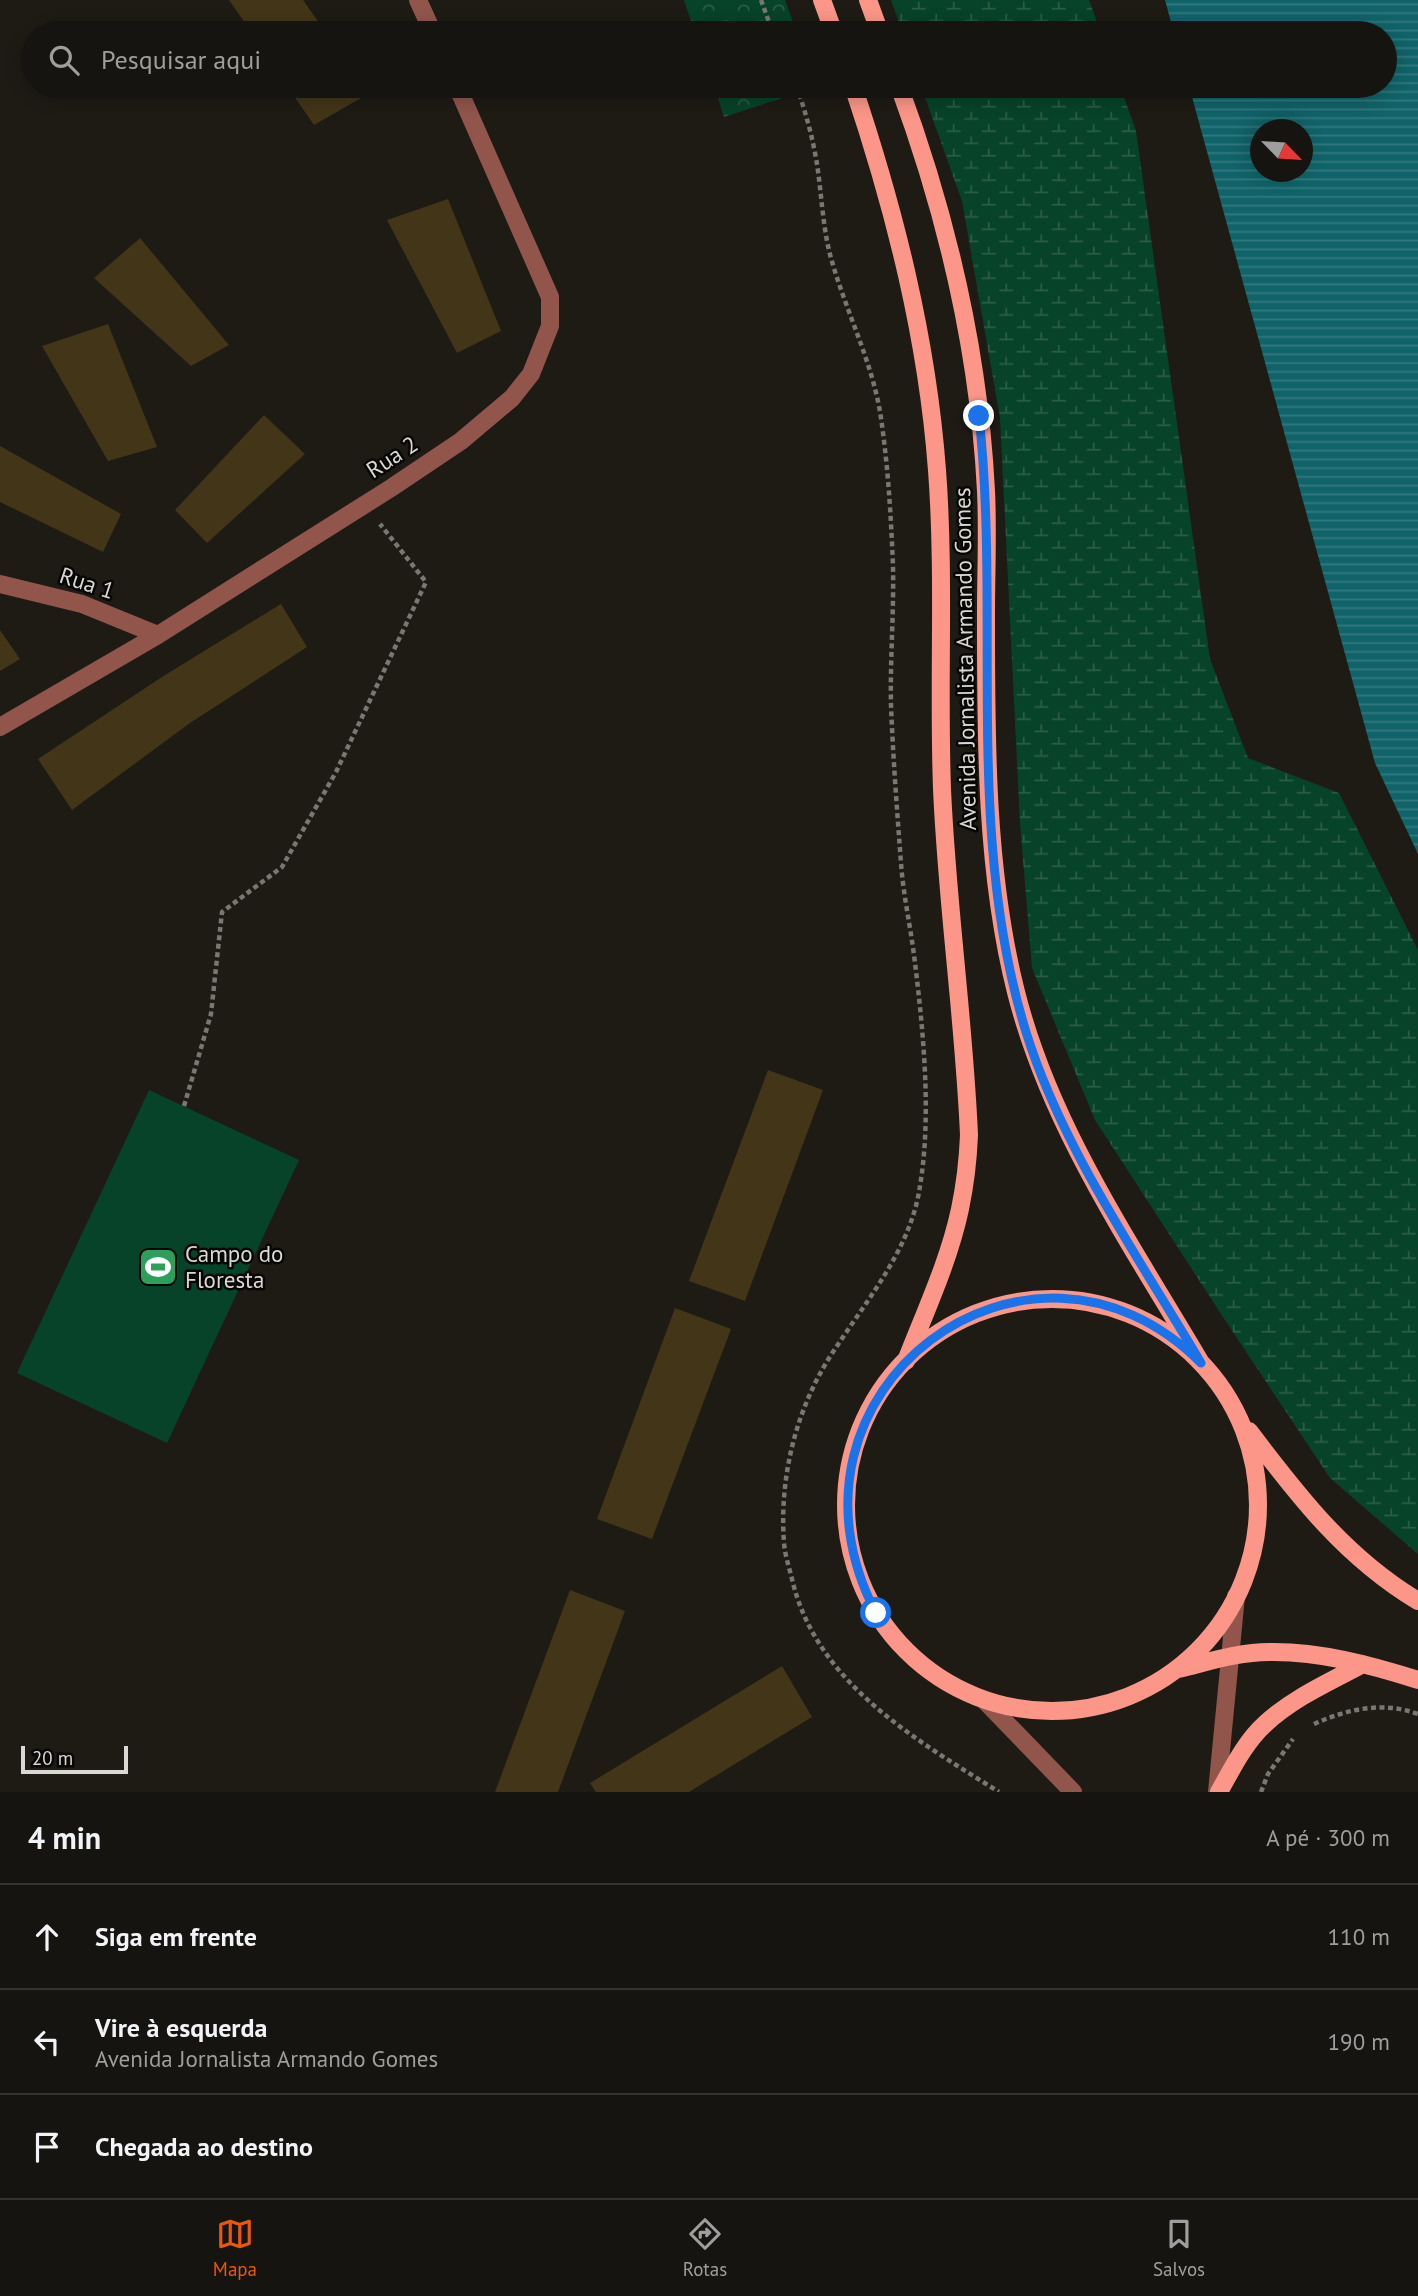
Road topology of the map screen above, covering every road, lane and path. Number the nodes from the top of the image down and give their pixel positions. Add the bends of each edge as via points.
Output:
1 (418, 0) edge
2 (761, 0) edge
3 (822, 0) edge
4 (868, 0) edge
5 (428, 21) edge
6 (769, 21) edge
7 (830, 21) edge
8 (876, 21) edge
9 (462, 98) edge
10 (800, 98) edge
11 (857, 98) edge
12 (903, 98) edge
13 (364, 505) junction
14 (0, 583) edge
15 (158, 635) junction
16 (0, 727) edge
17 (184, 1106) dead end
18 (906, 1361) junction
19 (1201, 1363) junction
20 (1239, 1418) junction
21 (1237, 1596) junction
22 (1418, 1601) edge
23 (1230, 1657) junction
24 (1363, 1664) junction
25 (1175, 1670) junction
26 (1418, 1680) edge
27 (985, 1701) junction
28 (1418, 1714) edge
29 (1305, 1730) dead end
30 (1295, 1737) dead end
31 (999, 1792) edge
32 (1073, 1792) edge
33 (1218, 1792) edge
34 (1261, 1792) edge

1 - 5 street
2 - 6 path
3 - 7 main road
4 - 8 main road
9 - 13 street, Rua 2 via 550,297 550,326 531,374 512,398 461,441
10 - 31 path via 815,150 830,255 881,412 893,567 891,704 901,869 925,1086 925,1149 916,1209 903,1245 831,1354 801,1414 787,1466 784,1545 798,1604 822,1648 847,1680 924,1745
11 - 18 main road, Avenida Jornalista Armando Gomes via 905,261 933,425 940,541 943,820 969,1135 960,1212
12 - 19 main road, Avenida Jornalista Armando Gomes via 944,222 979,416 986,496 989,782 996,884 1015,989 1026,1033 1081,1158
13 - 15 street, Rua 2
13 - 17 path via 426,582 336,772 282,867 222,912 211,1014
14 - 15 street, Rua 1 via 82,604
15 - 16 street, Rua 2
18 - 19 main road via 947,1328 976,1314 1005,1304 1057,1299 1112,1308 1141,1319 1177,1341
18 - 27 main road via 881,1391 852,1458 847,1490 851,1546 864,1590 892,1636 938,1678
19 - 20 main road
20 - 21 main road via 1254,1465 1258,1506 1253,1549
20 - 22 main road via 1326,1527 1366,1566
21 - 23 street
21 - 25 main road via 1205,1642
23 - 24 main road via 1268,1652 1311,1654
23 - 25 main road
23 - 33 street
24 - 26 main road
24 - 33 main road via 1306,1694 1264,1725
25 - 27 main road via 1129,1696 1093,1707 1026,1710
27 - 32 street
28 - 29 path via 1404,1709 1355,1709
30 - 34 path via 1279,1756

